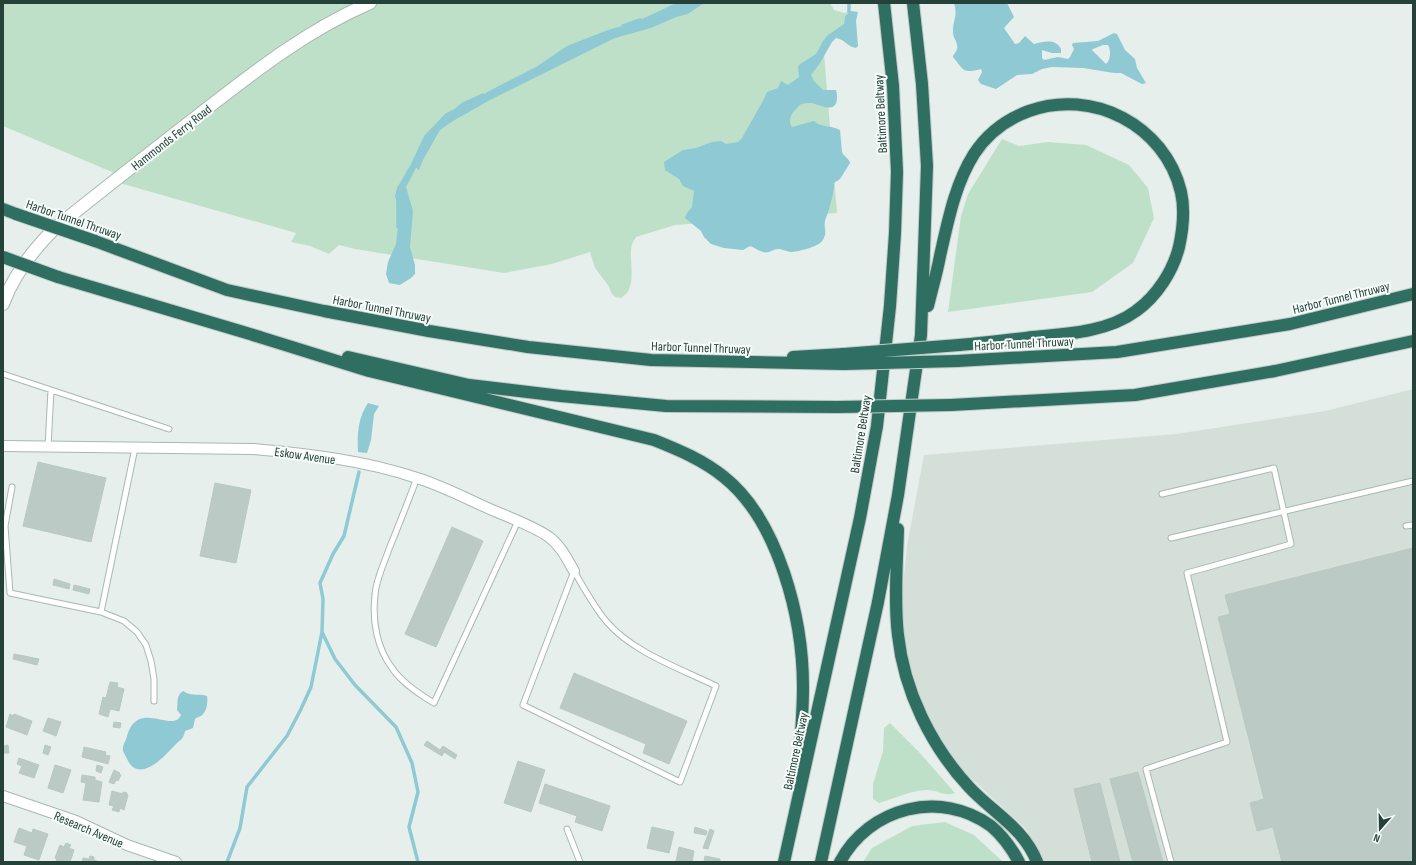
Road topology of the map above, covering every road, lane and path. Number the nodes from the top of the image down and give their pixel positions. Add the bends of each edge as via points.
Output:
1 (370, 3) edge
2 (884, 3) edge
3 (914, 3) edge
4 (3, 209) edge
5 (3, 256) edge
6 (1413, 294) edge
7 (3, 304) edge
8 (253, 335) junction
9 (921, 335) junction
10 (1413, 341) edge
11 (844, 359) junction
12 (3, 374) edge
13 (51, 390) junction
14 (169, 429) dead end
15 (3, 446) edge
16 (48, 447) junction
17 (136, 448) junction
18 (417, 478) junction
19 (1413, 481) edge
20 (12, 487) dead end
21 (1162, 494) dead end
22 (898, 495) junction
23 (1283, 512) junction
24 (518, 521) junction
25 (1413, 524) edge
26 (4, 525) edge
27 (1406, 526) dead end
28 (1171, 538) dead end
29 (574, 571) junction
30 (101, 612) junction
31 (154, 701) dead end
32 (3, 796) edge
33 (795, 814) junction
34 (567, 829) dead end
35 (176, 862) edge
36 (580, 862) edge
37 (784, 862) edge
38 (821, 862) edge
39 (840, 862) edge
40 (1020, 862) edge
41 (1037, 862) edge
42 (1171, 862) edge

1 - 7 street, Hammonds Ferry Road via 309,34 261,67 54,228 21,266
2 - 33 highway, Baltimore Beltway via 893,86 897,172 890,306 877,426 860,518
3 - 9 highway via 927,166
4 - 11 highway, Harbor Tunnel Thruway, bridge via 228,290 369,320 528,347 650,360 734,362
5 - 8 highway, bridge via 58,277
6 - 11 highway, Harbor Tunnel Thruway, bridge via 1290,324 1117,352 957,361
8 - 10 highway, bridge via 469,385 666,406 838,407 951,405 1135,395 1275,371
8 - 33 highway via 369,371 654,440 703,462 725,478 759,518 776,553 797,620 803,687
9 - 11 highway, bridge via 956,194 975,152 988,136 1003,124 1037,108 1072,104 1111,112 1145,133 1161,150 1174,172 1181,192 1182,231 1168,274 1155,293 1136,311 1112,324 1076,333
9 - 22 highway
12 - 13 lane
13 - 14 lane
13 - 16 lane
15 - 16 street, Eskow Avenue
16 - 17 street, Eskow Avenue
17 - 18 street, Eskow Avenue via 253,449 290,452 372,466
17 - 30 lane
18 - 24 street, Eskow Avenue
18 - 24 lane via 379,575 375,616 377,638 392,670 418,693 434,703
19 - 23 lane
20 - 26 lane
21 - 23 lane via 1274,468
22 - 38 highway via 878,602
22 - 41 highway via 898,635 906,674 918,710 937,745 956,772 1020,833
23 - 28 lane
23 - 42 lane via 1292,544 1187,573 1227,742 1146,769
24 - 29 street, Eskow Avenue via 549,537 559,546
25 - 27 lane
26 - 30 lane via 10,592
29 - 29 lane via 523,705 680,782 716,686 646,652 622,637 592,602
30 - 31 lane via 124,621 137,632 146,645 152,661
32 - 35 street, Research Avenue via 76,820 127,845
33 - 37 highway, Baltimore Beltway
34 - 36 lane
39 - 40 highway via 857,839 881,821 908,809 939,806 967,813 991,826 1010,846

